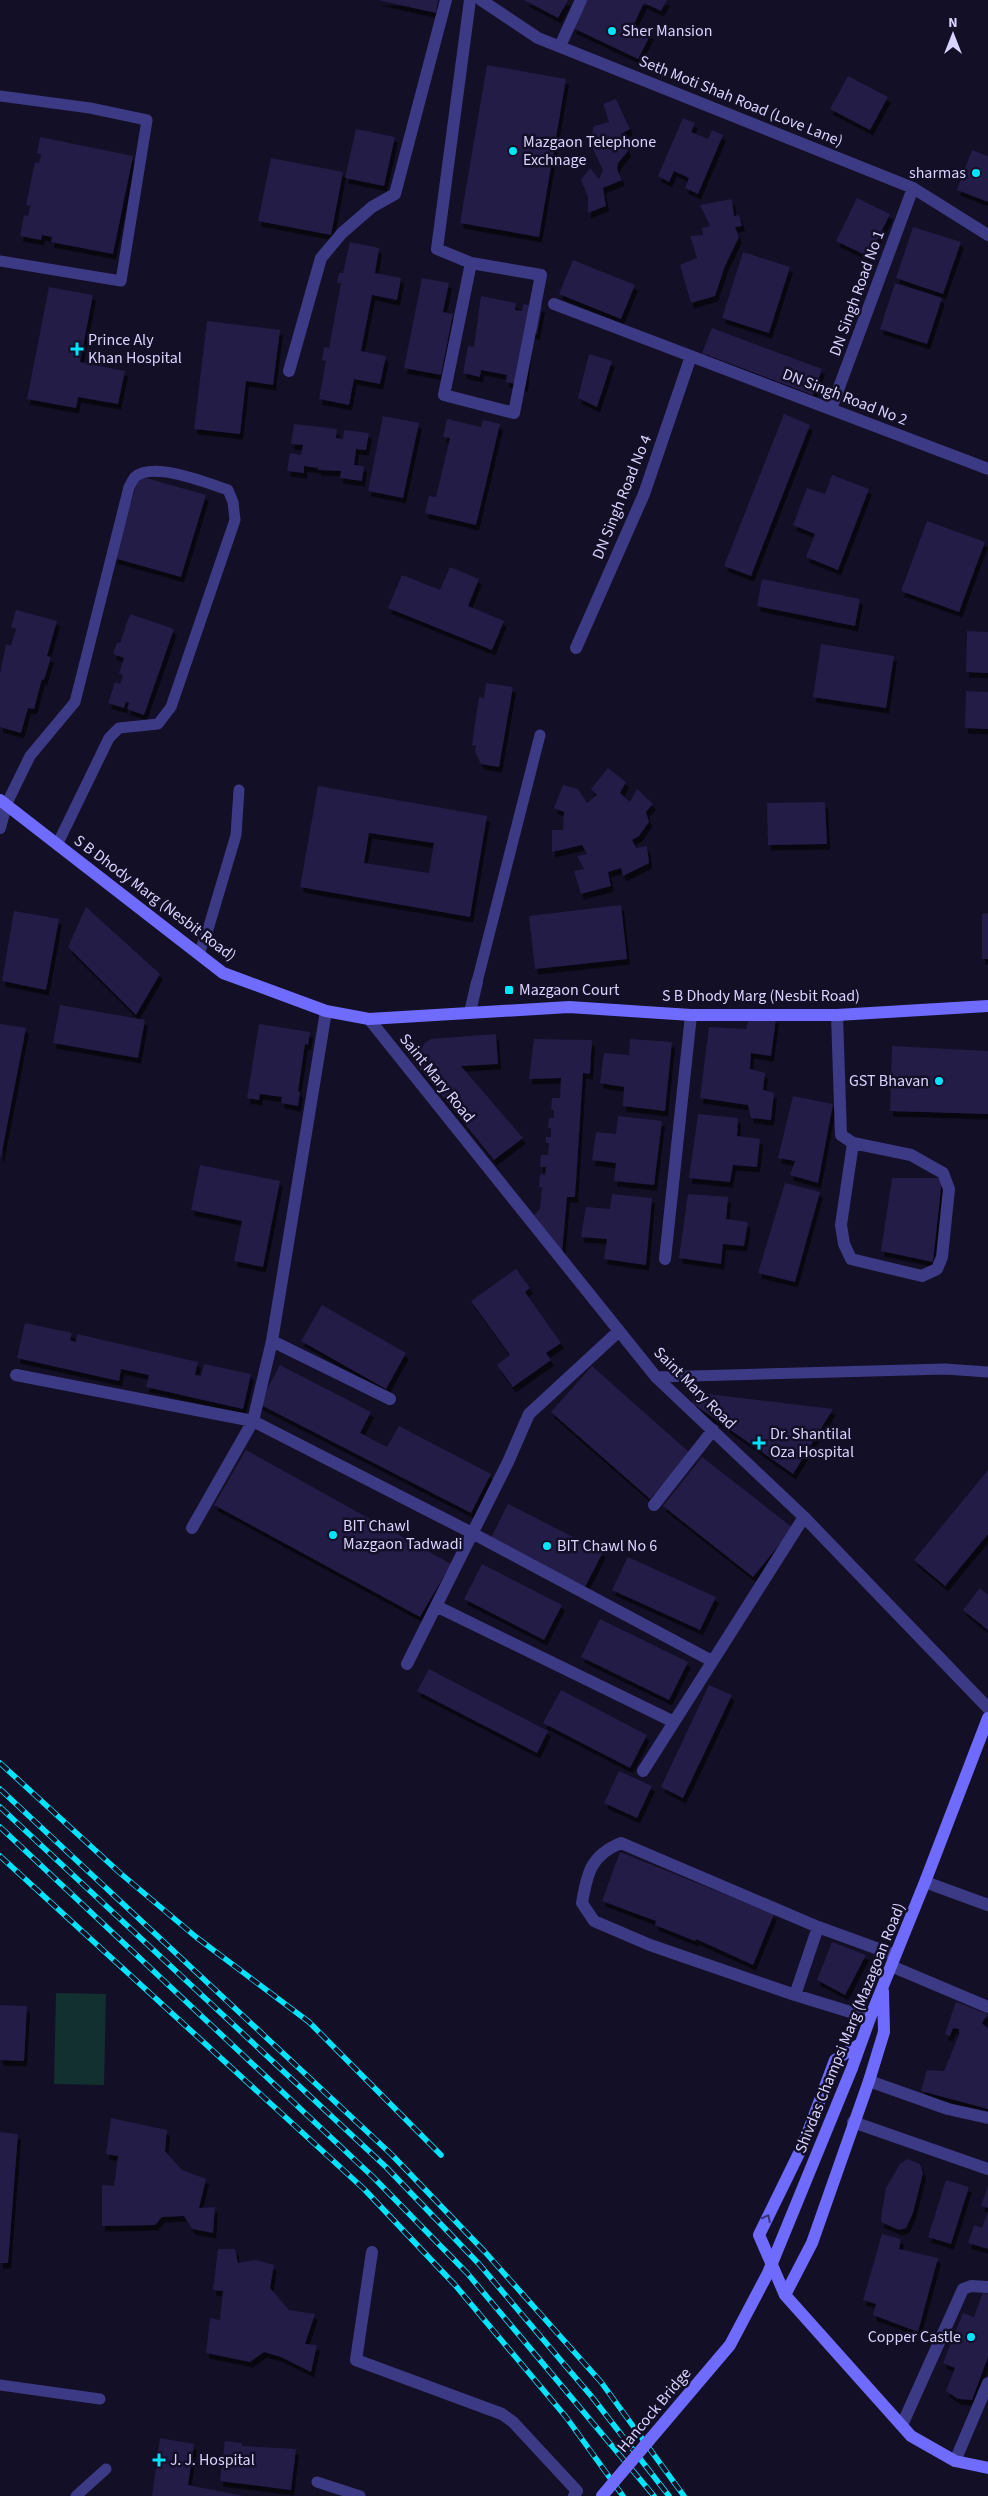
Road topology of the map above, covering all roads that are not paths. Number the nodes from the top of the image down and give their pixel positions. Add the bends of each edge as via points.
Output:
1 (446, 0) edge
2 (470, 0) edge
3 (480, 0) edge
4 (581, 0) edge
5 (560, 46) junction
6 (0, 96) edge
7 (913, 188) junction
8 (988, 235) edge
9 (0, 262) edge
10 (471, 263) junction
11 (554, 304) dead end
12 (691, 356) junction
13 (289, 371) dead end
14 (831, 409) junction
15 (988, 469) edge
16 (576, 648) dead end
17 (540, 735) dead end
18 (239, 790) dead end
19 (3, 803) edge
20 (0, 828) edge
21 (57, 845) junction
22 (198, 954) junction
23 (477, 982) joint
24 (988, 1006) edge
25 (326, 1011) junction
26 (470, 1012) junction
27 (691, 1015) junction
28 (837, 1015) junction
29 (369, 1019) junction
30 (854, 1143) junction
31 (665, 1259) dead end
32 (619, 1331) junction
33 (272, 1341) junction
34 (988, 1372) edge
35 (16, 1375) dead end
36 (656, 1376) junction
37 (390, 1399) dead end
38 (253, 1421) junction
39 (713, 1430) junction
40 (654, 1505) dead end
41 (804, 1516) junction
42 (192, 1528) dead end
43 (472, 1533) junction
44 (436, 1606) junction
45 (712, 1661) junction
46 (407, 1664) dead end
47 (988, 1708) edge
48 (988, 1718) edge
49 (674, 1722) junction
50 (643, 1771) dead end
51 (925, 1882) junction
52 (988, 1905) edge
53 (818, 1927) junction
54 (893, 1961) junction
55 (882, 1986) junction
56 (794, 1995) junction
57 (988, 2007) edge
58 (870, 2018) junction
59 (860, 2044) junction
60 (869, 2081) junction
61 (988, 2118) edge
62 (854, 2122) junction
63 (988, 2169) edge
64 (372, 2252) dead end
65 (988, 2287) edge
66 (785, 2295) junction
67 (730, 2345) joint
68 (988, 2383) edge
69 (0, 2385) edge
70 (100, 2399) dead end
71 (902, 2425) junction
72 (955, 2461) junction
73 (988, 2468) edge
74 (106, 2469) dead end
75 (317, 2482) dead end
76 (76, 2496) edge
77 (360, 2496) edge
78 (574, 2496) edge
79 (602, 2496) edge

1 - 13 street via 395,194 372,207 342,233 321,258
2 - 10 street via 437,249
3 - 5 street, Seth Moti Shah Road (Love Lane) via 538,38
4 - 5 street
5 - 7 street, Seth Moti Shah Road (Love Lane)
6 - 9 lane via 90,108 147,120 122,281
7 - 8 street, Seth Moti Shah Road (Love Lane)
7 - 14 street, DN Singh Road No 1
10 - 10 street via 541,275 514,413 444,395
11 - 12 street, DN Singh Road No 2
12 - 14 street, DN Singh Road No 2
12 - 16 street, DN Singh Road No 4 via 644,494
14 - 15 street, DN Singh Road No 2
17 - 23 lane
18 - 22 lane via 236,834
19 - 20 street
19 - 21 street, S B Dhody Marg (Nesbit Road)
19 - 21 lane via 30,756 75,702 129,487 135,477 161,471 228,490 235,520 170,707 158,724 119,728 109,738
21 - 22 street, S B Dhody Marg (Nesbit Road)
22 - 25 street, S B Dhody Marg (Nesbit Road) via 223,973
23 - 26 street
24 - 28 street, S B Dhody Marg (Nesbit Road)
25 - 29 street, S B Dhody Marg (Nesbit Road)
25 - 33 street
26 - 27 street, S B Dhody Marg (Nesbit Road) via 569,1007
26 - 29 street, S B Dhody Marg (Nesbit Road)
27 - 28 street, S B Dhody Marg (Nesbit Road)
27 - 31 street
28 - 30 street via 841,1135
29 - 32 street, Saint Mary Road
30 - 30 street via 911,1155 943,1173 949,1189 942,1257 937,1269 922,1276 851,1259 844,1244 841,1224
32 - 36 street, Saint Mary Road
32 - 43 street via 528,1414
33 - 37 street
33 - 38 street
34 - 36 lane via 946,1369
35 - 38 street
36 - 39 street, Saint Mary Road
38 - 42 street
38 - 43 street
39 - 40 street
39 - 41 street, Saint Mary Road
41 - 45 street
41 - 47 street, Saint Mary Road
43 - 44 street
43 - 45 street
44 - 46 street
44 - 49 street
45 - 49 street
48 - 51 street, Shivdas Champsi Marg (Mazagoan Road)
49 - 50 street
51 - 52 street
51 - 54 street, Shivdas Champsi Marg (Mazagoan Road)
53 - 54 street
53 - 56 street
53 - 56 street via 621,1843 597,1856 586,1880 582,1903 594,1921 650,1945
54 - 55 street, Shivdas Champsi Marg (Mazagoan Road)
54 - 57 street
55 - 58 street, Shivdas Champsi Marg (Mazagoan Road)
55 - 60 street via 884,2032
56 - 58 street
58 - 59 street, Shivdas Champsi Marg (Mazagoan Road)
66 -> 59 street via 759,2235 803,2145 835,2060
59 - 67 street, Shivdas Champsi Marg (Mazagoan Road), bridge via 768,2273
60 - 61 street via 948,2109
60 - 62 street
62 - 63 street
62 - 66 street via 812,2243
64 - 78 street via 356,2360 502,2414 577,2491
65 - 71 street via 963,2288
66 - 71 street
67 - 79 street, Hancock Bridge, bridge
68 - 72 street
69 - 70 lane
71 - 72 street via 911,2436
72 - 73 street
74 - 76 lane
75 - 77 lane

